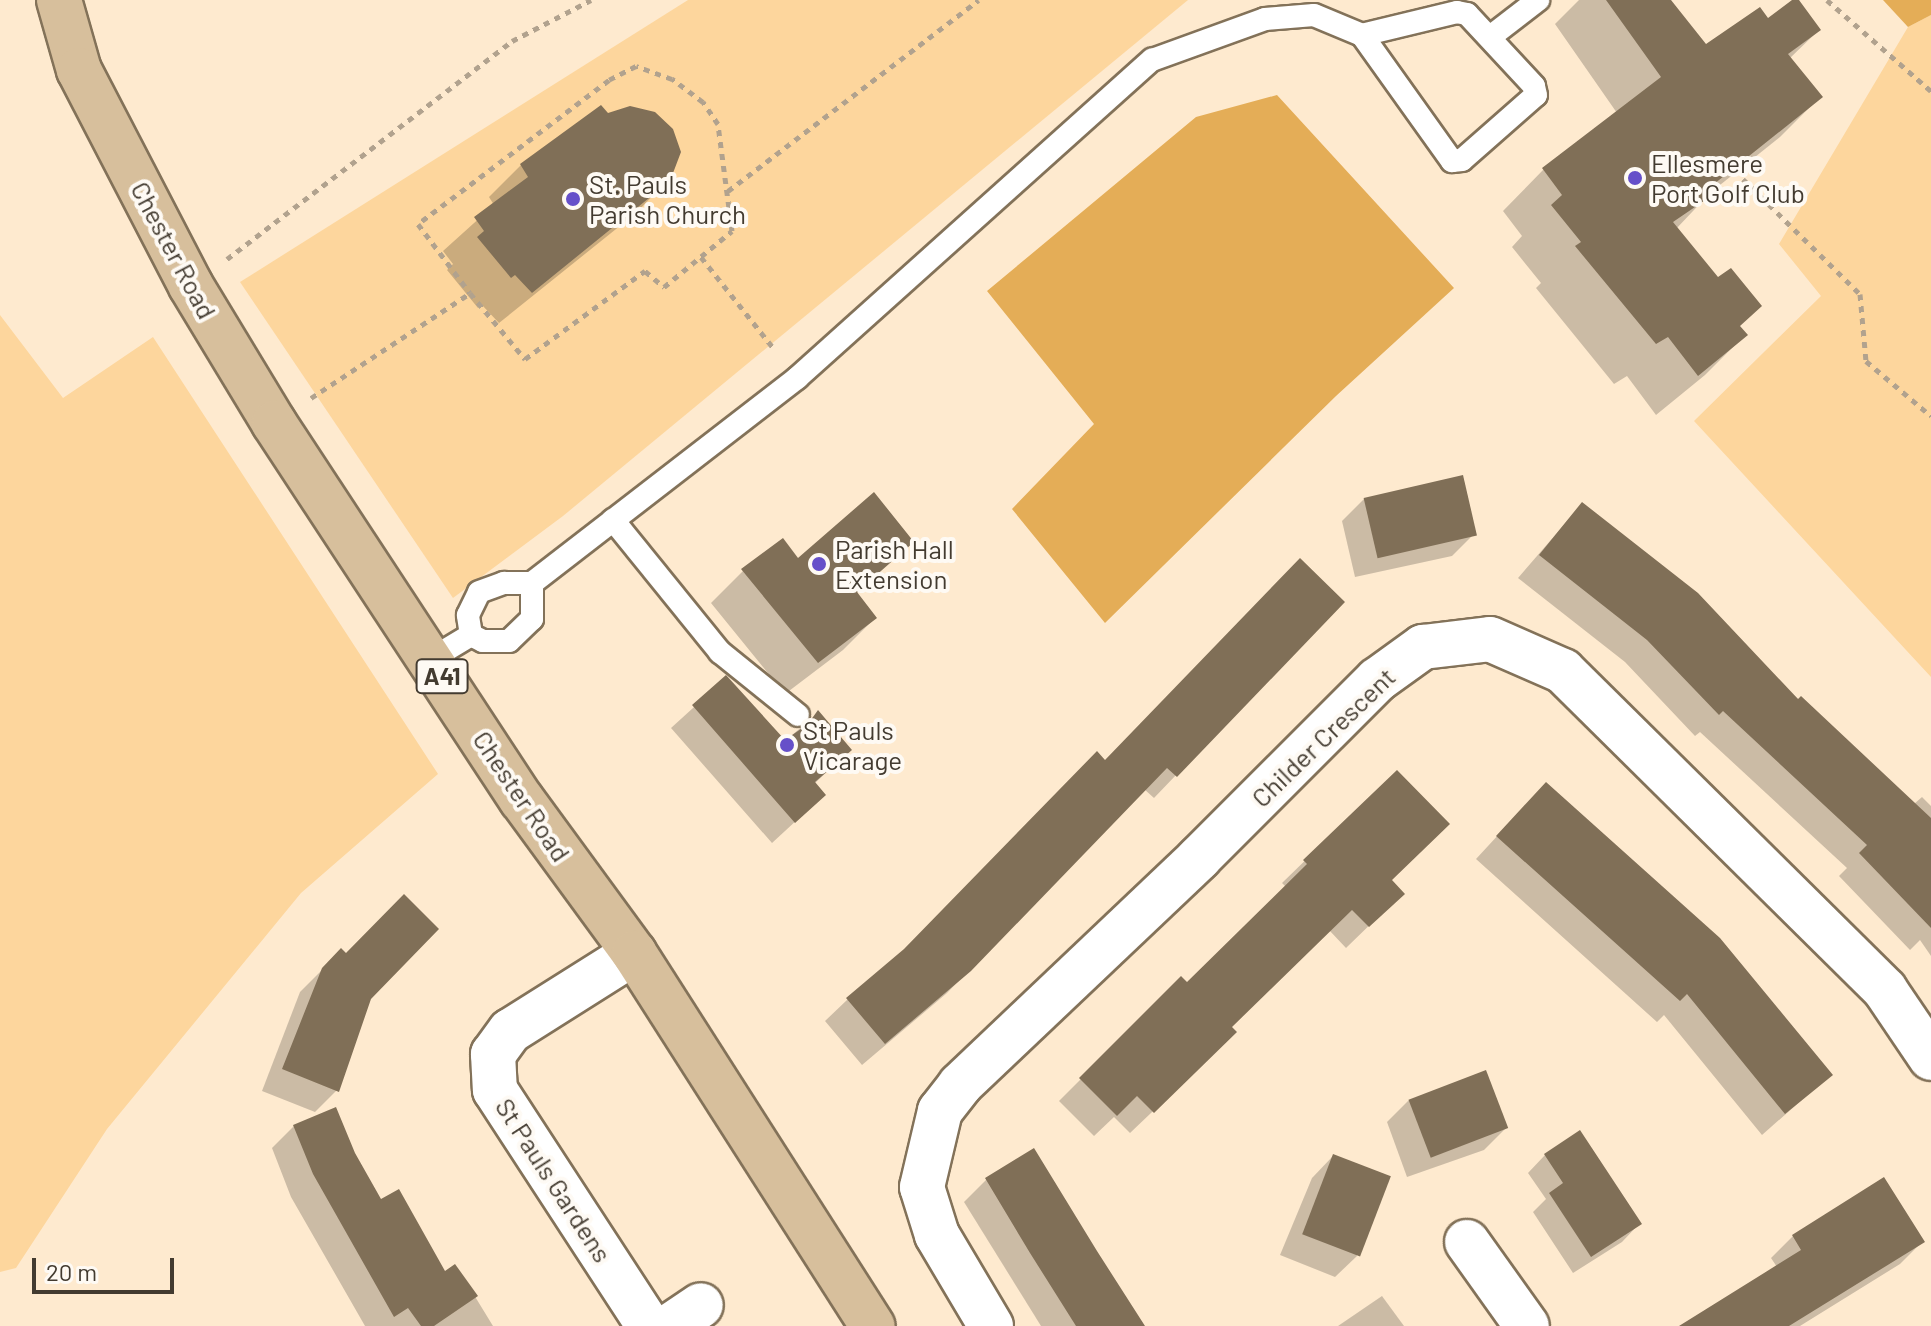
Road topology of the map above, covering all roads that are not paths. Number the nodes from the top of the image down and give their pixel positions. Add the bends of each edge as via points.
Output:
1 (59, 0) edge
2 (1538, 0) edge
3 (1362, 35) junction
4 (1490, 37) junction
5 (613, 520) junction
6 (532, 583) junction
7 (471, 635) junction
8 (431, 659) junction
9 (798, 715) dead end
10 (634, 953) junction
11 (1931, 1058) edge
12 (1467, 1242) dead end
13 (649, 1326) edge
14 (873, 1326) edge
15 (991, 1326) edge
16 (1527, 1326) edge

1 - 8 main road, Chester Road / A41 via 79,70 191,286 274,423
2 - 4 lane
3 - 4 lane via 1457,12 1467,14
3 - 4 lane via 1452,161 1462,160 1536,95 1534,86
3 - 5 lane via 1314,15 1265,19 1152,60 797,378
5 - 6 lane
5 - 9 lane via 720,652
6 - 7 lane via 504,583 479,592 468,615
6 - 7 lane via 532,619 509,641 483,641
7 - 8 lane
8 - 10 main road, Chester Road / A41 via 522,800
10 - 13 street, St Pauls Gardens via 510,1031 493,1054 495,1090
10 - 14 main road, Chester Road / A41
11 - 15 street, Childer Crescent via 1885,990 1563,671 1490,639 1423,647 1377,680 960,1085 940,1111 922,1187 937,1235
12 - 16 street

